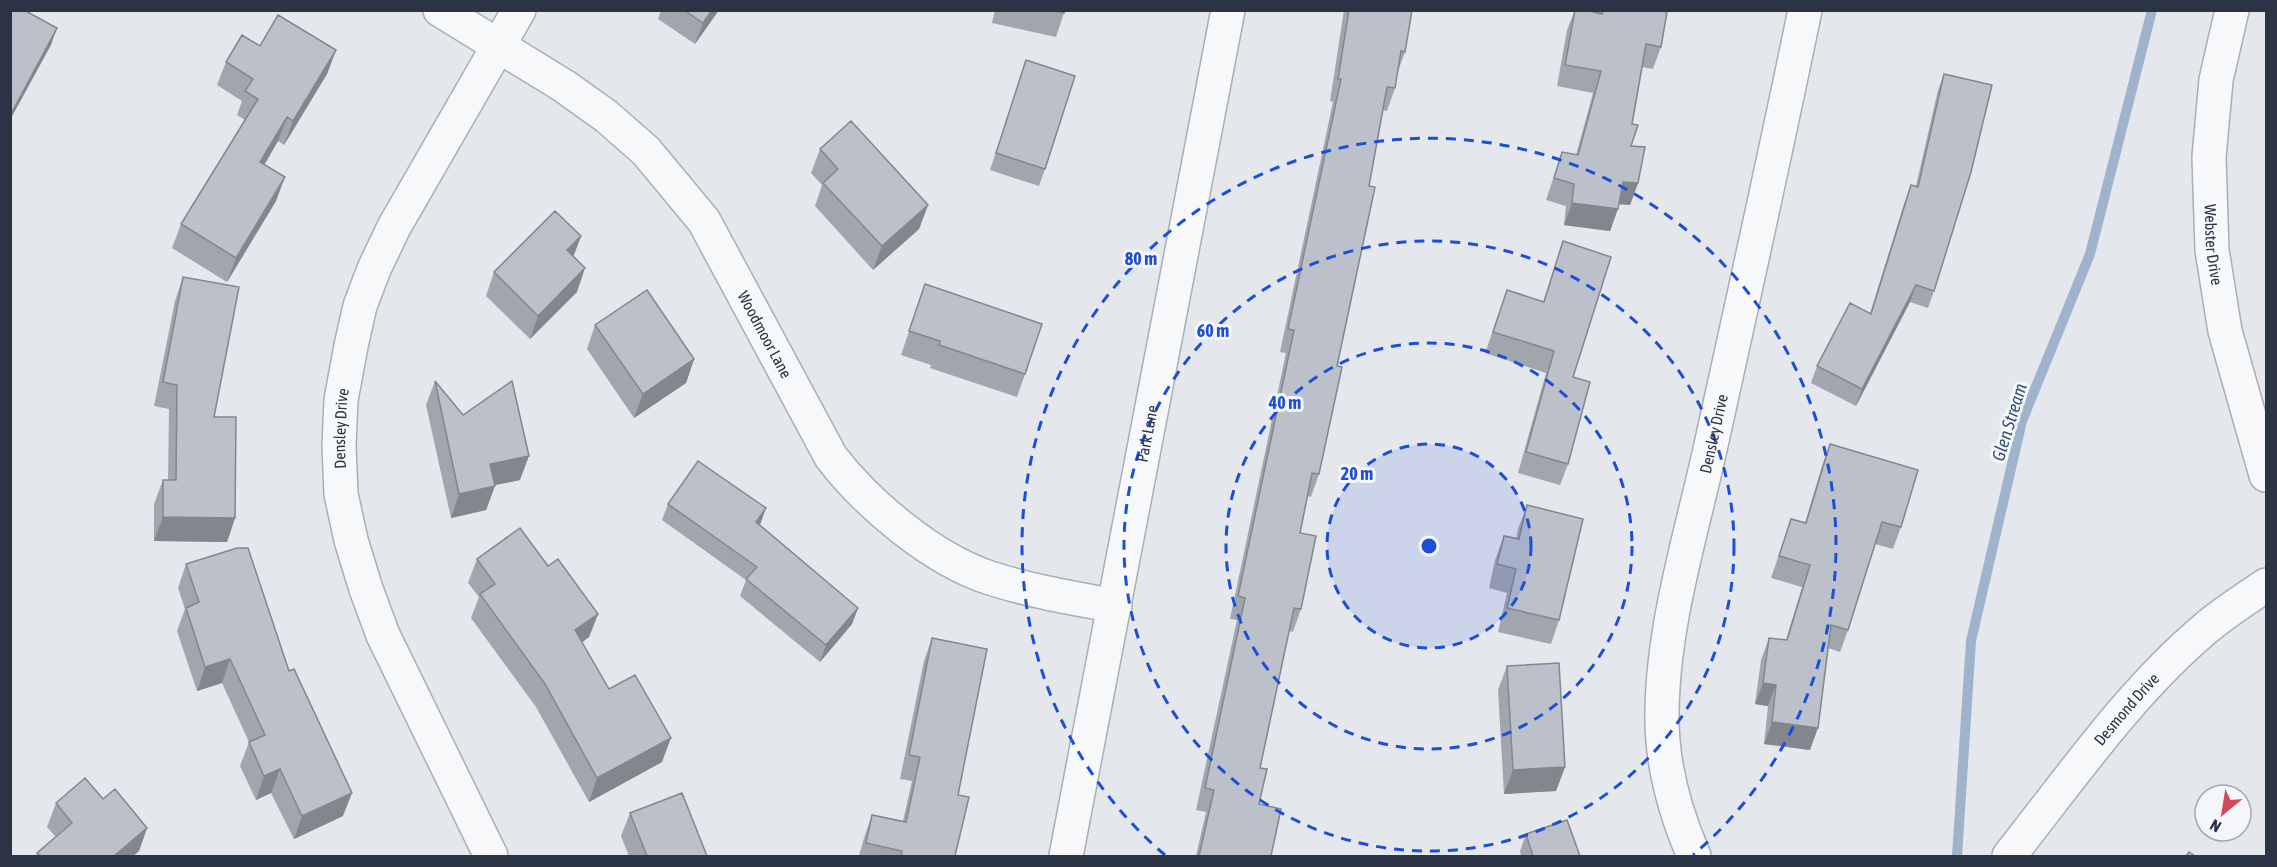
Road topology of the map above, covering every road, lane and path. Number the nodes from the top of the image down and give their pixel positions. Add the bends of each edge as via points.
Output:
1 (440, 10) edge
2 (519, 10) edge
3 (1228, 10) edge
4 (1805, 10) edge
5 (2232, 10) edge
6 (499, 45) junction
7 (2266, 475) edge
8 (2266, 585) edge
9 (1115, 606) junction
10 (479, 853) edge
11 (1066, 856) edge
12 (1694, 856) edge
13 (2008, 856) edge

1 - 6 street, Woodmoor Lane
2 - 6 street, Densley Drive
3 - 9 street, Park Lane
4 - 12 street, Densley Drive via 1668,637 1663,747 1673,798
5 - 7 street, Webster Drive via 2216,80 2209,157 2212,250 2225,331
6 - 9 street, Woodmoor Lane via 606,116 646,151 677,187 704,221 831,457 870,502 926,544 987,577
6 - 10 street, Densley Drive via 394,227 374,269 351,346 341,400 339,446 341,494 369,598
8 - 13 street, Desmond Drive via 2207,627 2165,666 2109,727
9 - 11 street, Park Lane

